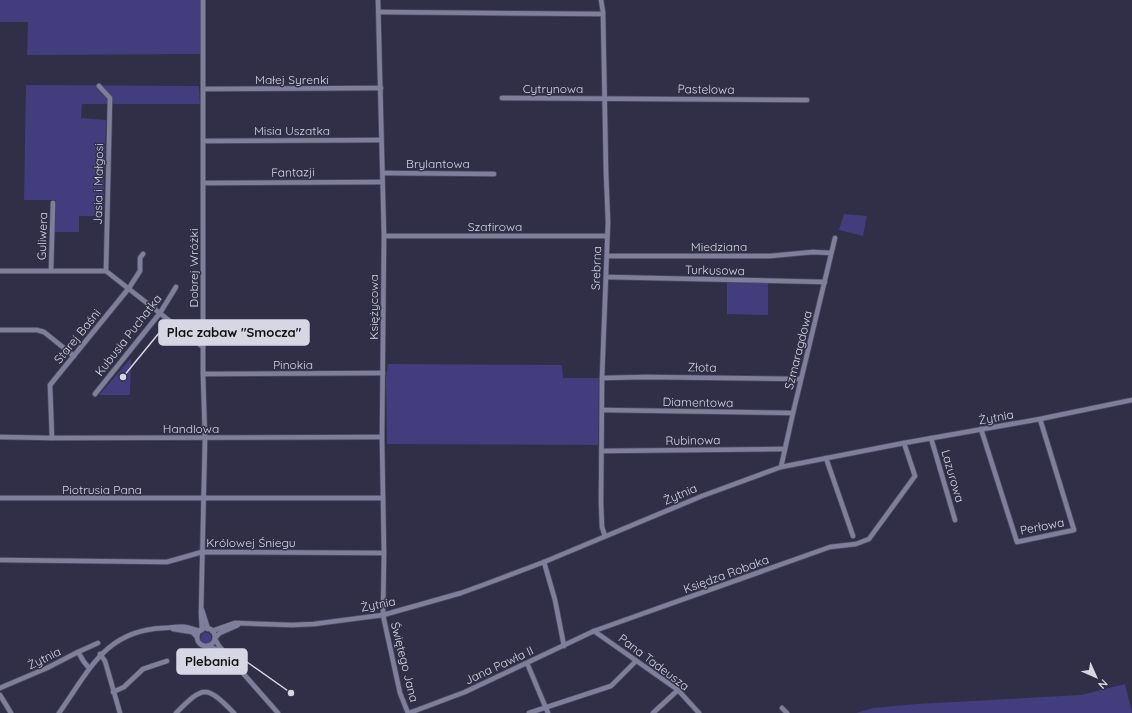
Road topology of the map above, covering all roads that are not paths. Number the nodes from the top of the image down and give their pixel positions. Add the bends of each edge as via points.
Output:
1 (203, 0) edge
2 (378, 0) edge
3 (601, 0) edge
4 (379, 12) junction
5 (603, 14) junction
6 (99, 86) dead end
7 (381, 88) junction
8 (203, 89) junction
9 (502, 98) dead end
10 (604, 98) junction
11 (808, 100) dead end
12 (381, 140) junction
13 (203, 141) junction
14 (382, 173) junction
15 (494, 174) dead end
16 (382, 182) junction
17 (203, 183) junction
18 (53, 203) dead end
19 (384, 236) junction
20 (607, 236) junction
21 (835, 238) dead end
22 (831, 253) junction
23 (143, 254) dead end
24 (607, 256) junction
25 (0, 271) edge
26 (51, 271) junction
27 (106, 271) junction
28 (606, 277) junction
29 (825, 282) junction
30 (176, 287) dead end
31 (129, 288) junction
32 (160, 313) junction
33 (0, 330) edge
34 (203, 347) junction
35 (74, 356) junction
36 (383, 373) junction
37 (203, 374) junction
38 (602, 378) junction
39 (801, 379) junction
40 (95, 394) dead end
41 (1132, 400) edge
42 (602, 410) junction
43 (793, 413) junction
44 (1040, 419) junction
45 (981, 429) junction
46 (0, 437) edge
47 (382, 437) junction
48 (52, 438) junction
49 (205, 438) junction
50 (931, 438) junction
51 (904, 443) junction
52 (785, 449) junction
53 (602, 452) junction
54 (826, 458) junction
55 (781, 467) junction
56 (0, 498) edge
57 (383, 498) junction
58 (204, 499) junction
59 (955, 520) dead end
60 (605, 536) junction
61 (853, 536) dead end
62 (202, 552) junction
63 (384, 553) junction
64 (0, 560) edge
65 (544, 562) junction
66 (383, 615) junction
67 (244, 624) junction
68 (170, 628) junction
69 (206, 630) junction
70 (594, 631) junction
71 (197, 637) junction
72 (215, 638) junction
73 (98, 643) dead end
74 (208, 646) junction
75 (564, 646) junction
76 (78, 652) junction
77 (100, 654) junction
78 (167, 661) dead end
79 (636, 661) junction
80 (527, 663) junction
81 (234, 664) junction
82 (89, 668) junction
83 (0, 688) edge
84 (678, 690) junction
85 (113, 692) junction
86 (0, 695) edge
87 (546, 707) junction
88 (782, 708) dead end
89 (12, 713) edge
90 (59, 713) edge
91 (120, 713) edge
92 (176, 713) edge
93 (234, 713) edge
94 (278, 713) edge
95 (408, 713) edge
96 (529, 713) edge
97 (548, 713) edge
98 (653, 713) edge
99 (699, 713) edge
100 (787, 713) edge

1 - 8 street, Dobrej Wróżki
2 - 4 street, Księżycowa
3 - 5 street, Srebrna
4 - 5 street
4 - 7 street, Księżycowa
5 - 10 street, Srebrna
6 - 27 street, Jasia i Małgosi via 110,98
7 - 8 street, Małej Syrenki
7 - 12 street, Księżycowa
8 - 13 street, Dobrej Wróżki
9 - 10 street, Cytrynowa
10 - 11 street, Pastelowa
10 - 20 street, Srebrna
12 - 13 street, Misia Uszatka
12 - 14 street, Księżycowa
13 - 17 street, Dobrej Wróżki
14 - 15 street, Brylantowa
14 - 16 street, Księżycowa
16 - 17 street, Fantazji
16 - 19 street, Księżycowa
17 - 34 street, Dobrej Wróżki
18 - 26 street, Guliwera
19 - 20 street, Szafirowa
19 - 36 street, Księżycowa
20 - 24 street, Srebrna
21 - 22 street, Szmaragdowa
22 - 24 street, Miedziana via 770,256
22 - 29 street, Szmaragdowa
23 - 31 street, Starej Baśni via 140,258 140,271
24 - 28 street, Srebrna
25 - 26 street
26 - 27 street
27 - 31 street
28 - 29 street, Turkusowa
28 - 38 street, Srebrna
29 - 39 street, Szmaragdowa
30 - 32 street, Kubusia Puchatka
31 - 32 street
31 - 35 street, Starej Baśni
32 - 34 street
32 - 40 street, Kubusia Puchatka
33 - 35 street via 44,332
34 - 37 street, Dobrej Wróżki
35 - 48 street, Starej Baśni via 50,385
36 - 37 street, Pinokia
36 - 47 street, Księżycowa
37 - 49 street, Dobrej Wróżki
38 - 39 street, Złota
38 - 42 street, Srebrna
39 - 43 street, Szmaragdowa
41 - 44 street, Żytnia
42 - 43 street, Diamentowa
42 - 53 street, Srebrna
43 - 52 street, Szmaragdowa
44 - 45 street, Żytnia
44 - 45 street, Perłowa via 1074,530 1017,542
45 - 50 street, Żytnia
46 - 48 street, Handlowa
47 - 49 street, Handlowa
47 - 57 street, Księżycowa
48 - 49 street, Handlowa
49 - 58 street, Dobrej Wróżki
50 - 51 street, Żytnia
50 - 59 street, Lazurowa
51 - 54 street, Żytnia
51 - 70 street, Księdza Robaka via 915,476 869,539 856,544 830,547
52 - 53 street, Rubinowa
52 - 55 street, Szmaragdowa
53 - 60 street, Srebrna via 602,526
54 - 55 street, Żytnia
54 - 61 street
55 - 60 street, Żytnia
56 - 58 street, Piotrusia Pana
57 - 58 street, Piotrusia Pana
57 - 63 street, Księżycowa
58 - 62 street, Dobrej Wróżki
60 - 65 street, Żytnia
62 - 63 street, Królowej Śniegu
62 - 64 street, Królowej Śniegu via 167,562
62 - 69 street, Dobrej Wróżki via 202,609
63 - 66 street, Księżycowa
65 - 66 street, Żytnia via 461,593
65 - 75 street
66 - 67 street, Żytnia via 314,624
66 - 95 street, Świętego Jana via 400,693
67 - 69 street, Żytnia
67 - 72 street, Żytnia via 220,633
68 - 69 street
68 - 71 street via 192,632
68 - 77 street via 150,629 131,635
69 - 71 street
69 - 72 street
70 - 75 street, Jana Pawła II
70 - 79 street, Pana Tadeusza
71 - 74 street via 201,644
72 - 74 street via 213,644
72 - 81 street
73 - 76 street
74 - 81 street via 216,649
75 - 80 street, Jana Pawła II
76 - 82 street, Żytnia
76 - 83 street, Żytnia
77 - 82 street
77 - 85 street via 106,660
78 - 85 street via 143,669 124,687
79 - 84 street, Pana Tadeusza
79 - 87 street via 611,686
80 - 87 street
80 - 95 street, Jana Pawła II via 465,692
81 - 94 street
82 - 90 street
84 - 98 street
84 - 99 street, Pana Tadeusza
85 - 91 street
86 - 89 street
87 - 96 street
87 - 97 street
88 - 100 street
92 - 93 street via 195,695 206,692 217,696

